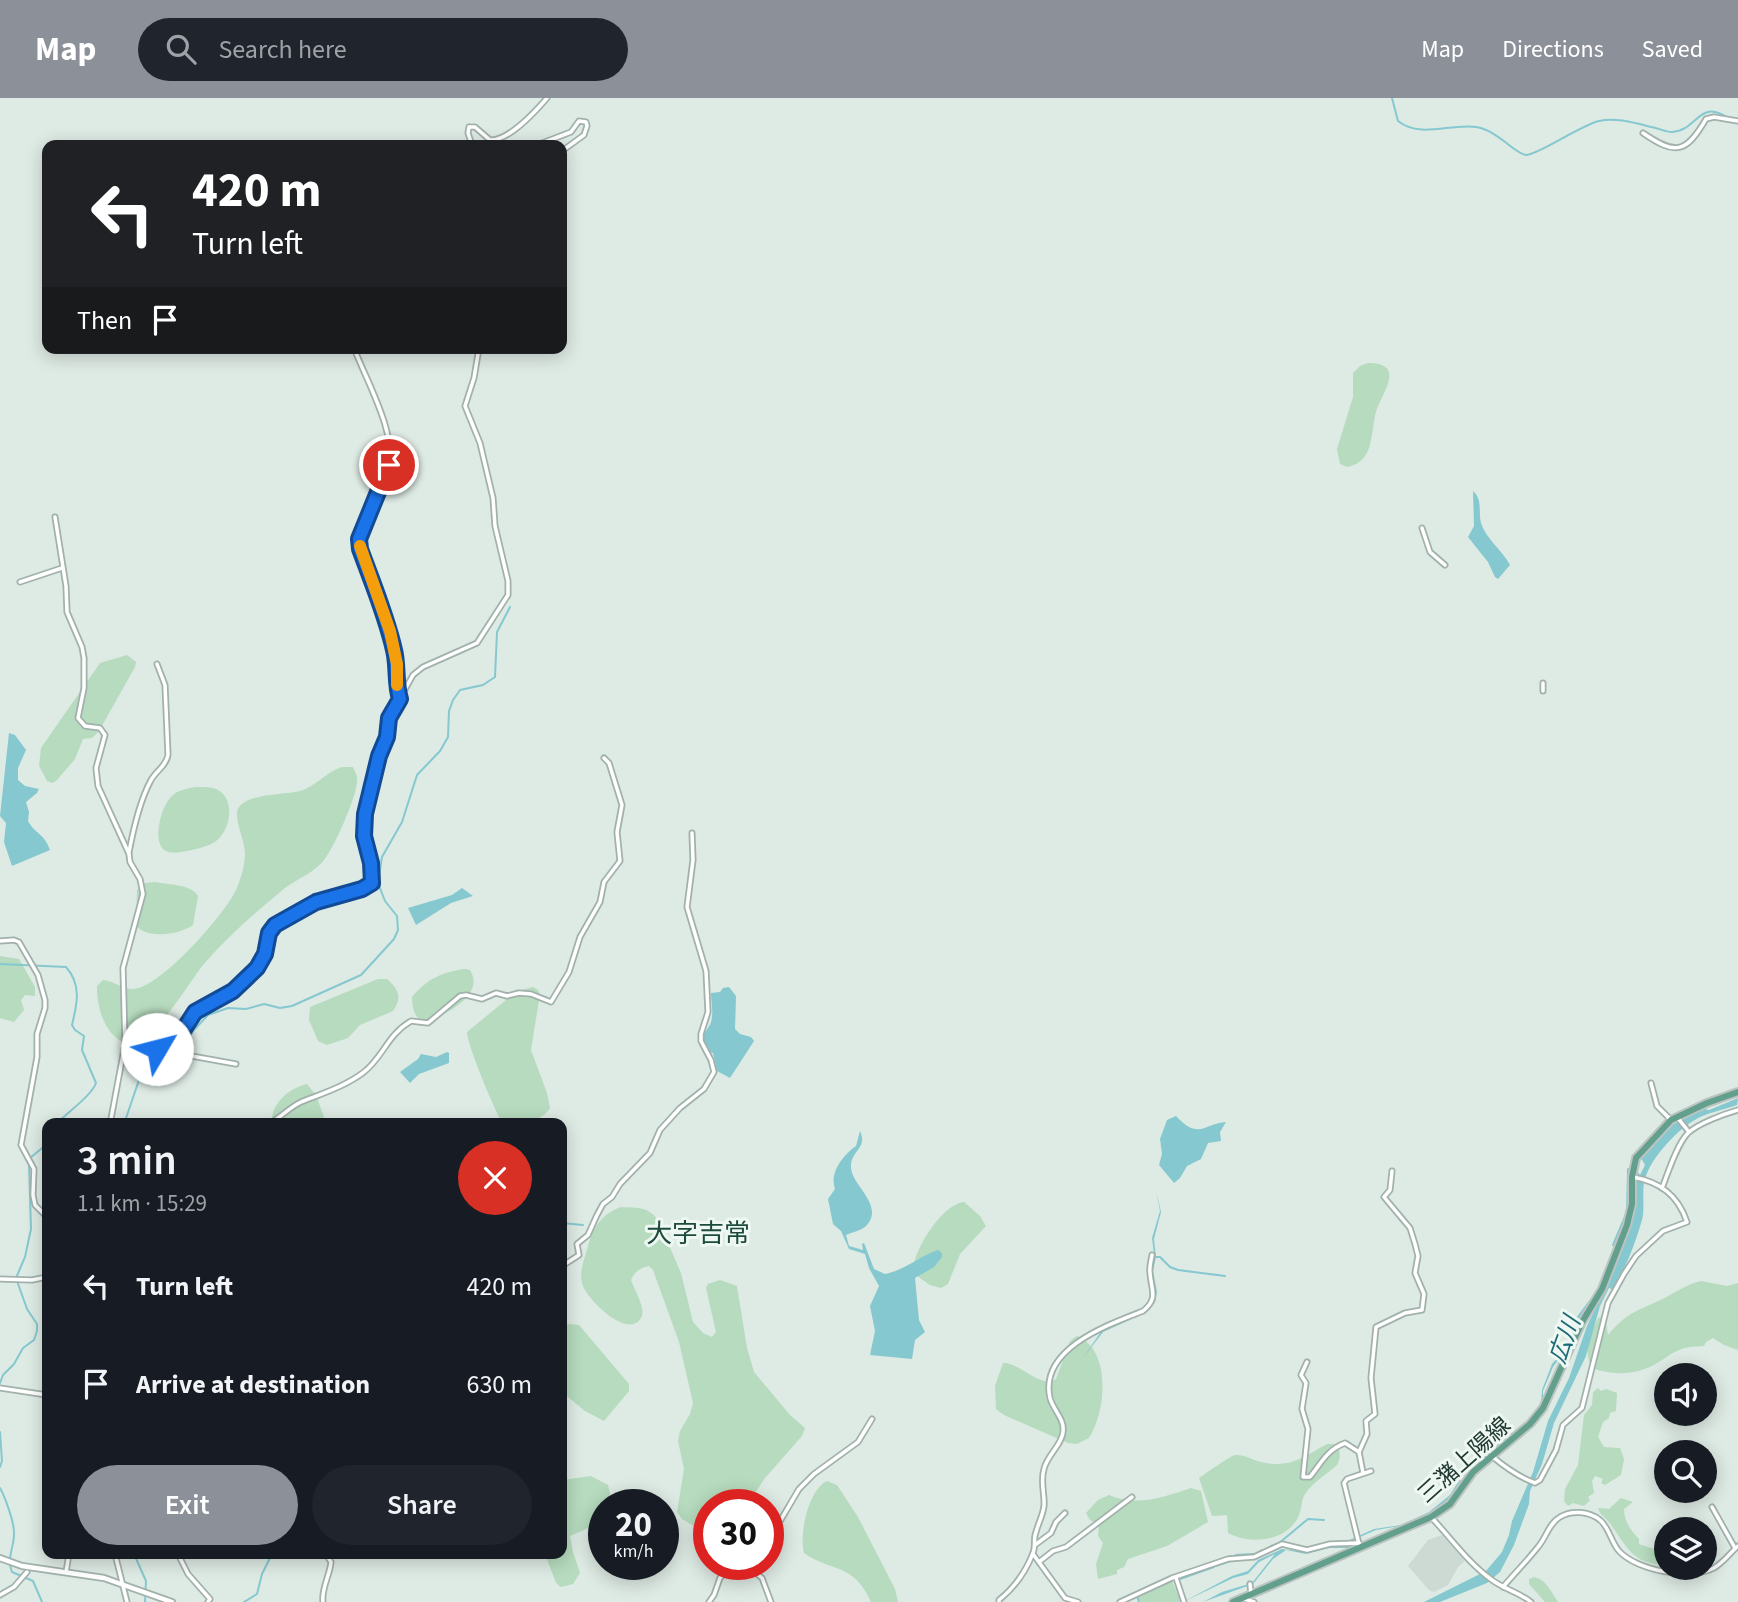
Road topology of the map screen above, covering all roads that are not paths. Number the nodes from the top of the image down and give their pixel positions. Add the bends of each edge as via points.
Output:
1 (547, 98) edge
2 (1738, 121) edge
3 (1643, 133) dead end
4 (470, 140) edge
5 (490, 140) edge
6 (490, 140) edge
7 (550, 140) edge
8 (567, 147) edge
9 (356, 354) edge
10 (478, 354) edge
11 (55, 517) dead end
12 (1422, 528) dead end
13 (1445, 565) dead end
14 (62, 568) junction
15 (20, 582) dead end
16 (157, 664) dead end
17 (1543, 683) dead end
18 (1543, 691) dead end
19 (400, 699) junction
20 (604, 758) dead end
21 (692, 833) dead end
22 (129, 854) junction
23 (0, 941) edge
24 (125, 1044) junction
25 (156, 1049) junction
26 (236, 1064) dead end
27 (1651, 1083) dead end
28 (1738, 1092) edge
29 (1738, 1110) edge
30 (111, 1118) edge
31 (278, 1118) edge
32 (1676, 1119) junction
33 (1687, 1130) junction
34 (1392, 1171) dead end
35 (1634, 1177) junction
36 (1662, 1188) junction
37 (42, 1212) edge
38 (1152, 1255) dead end
39 (567, 1263) edge
40 (42, 1278) edge
41 (0, 1279) edge
42 (1307, 1362) dead end
43 (0, 1388) edge
44 (42, 1394) edge
45 (872, 1419) dead end
46 (1359, 1452) junction
47 (1492, 1456) junction
48 (1371, 1471) dead end
49 (1363, 1473) junction
50 (1132, 1497) dead end
51 (1712, 1507) dead end
52 (1065, 1513) dead end
53 (784, 1514) edge
54 (1431, 1517) junction
55 (1358, 1542) junction
56 (1736, 1547) edge
57 (1034, 1549) junction
58 (0, 1558) edge
59 (68, 1559) edge
60 (116, 1559) edge
61 (180, 1559) edge
62 (329, 1559) edge
63 (1041, 1560) junction
64 (27, 1572) dead end
65 (66, 1572) junction
66 (1175, 1578) junction
67 (719, 1580) edge
68 (763, 1580) edge
69 (123, 1584) junction
70 (1250, 1584) dead end
71 (1503, 1587) junction
72 (0, 1595) edge
73 (1253, 1598) edge
74 (127, 1602) edge
75 (172, 1602) edge
76 (208, 1602) edge
77 (323, 1602) edge
78 (709, 1602) edge
79 (771, 1602) edge
80 (999, 1602) edge
81 (1079, 1602) edge
82 (1120, 1602) edge
83 (1184, 1602) edge
84 (1233, 1602) edge
85 (1531, 1602) edge

1 - 6 street via 520,125 500,139
2 - 3 street via 1706,119 1692,140 1671,148
4 - 5 street via 469,127
7 - 8 street via 571,132 579,121 586,122 584,135
9 - 19 street via 391,449 359,539 390,631
10 - 19 street via 465,406 480,443 493,498 508,595 477,643 417,671
11 - 14 street
12 - 13 street via 1430,552
14 - 15 street
14 - 22 street via 67,612 84,658 78,718 105,735 96,768 98,786
16 - 22 street via 165,685 167,762 148,786
17 - 18 street
19 - 25 street via 389,718 365,814 372,883 316,902 275,925 257,968 233,991 195,1012 180,1035
20 - 31 street via 622,805 617,832 620,862 604,882 600,902 551,1002 519,993 496,993 482,999 460,996 430,1022 411,1021 400,1027 361,1074
21 - 39 street via 687,907 706,971 708,1012 701,1041 714,1072 704,1089 660,1130 650,1153 603,1204 588,1235 577,1244 579,1255
22 - 24 street via 143,894 123,968
23 - 37 street via 19,942 38,975 45,1000 21,1145 34,1169 33,1195
24 - 25 street
24 - 30 street
25 - 26 street
27 - 32 street via 1657,1106
28 - 32 main road, 三潴上陽線
29 - 33 street
32 - 33 street
32 - 35 main road, 三潴上陽線 via 1636,1158
33 - 36 street
34 - 46 street via 1390,1190 1384,1197 1410,1228 1417,1252 1415,1273 1424,1294 1422,1310 1376,1327 1371,1378 1375,1414 1366,1421 1367,1434
35 - 36 street
35 - 47 main road, 三潴上陽線 via 1627,1225 1602,1289 1548,1399 1538,1416
36 - 47 street via 1678,1200 1687,1222 1663,1231 1636,1256 1608,1303 1582,1408 1563,1425 1540,1480 1528,1480
38 - 57 street via 1149,1271 1155,1288 1150,1305 1087,1337 1051,1368 1049,1397 1064,1428 1043,1469 1044,1506
40 - 41 street
42 - 46 street via 1301,1375 1306,1383 1302,1409 1308,1446 1303,1477 1310,1477 1335,1447 1345,1443
43 - 44 street
45 - 53 street via 858,1442 799,1489
46 - 49 street
47 - 54 main road, 三潴上陽線 via 1473,1472 1450,1504
48 - 49 street
49 - 55 street via 1345,1483
50 - 63 street via 1066,1548
51 - 56 street
52 - 57 street
54 - 55 main road, 三潴上陽線
54 - 71 street via 1459,1550
55 - 66 street via 1307,1550 1282,1544 1254,1557 1228,1559
55 - 73 main road, 三潴上陽線
56 - 71 street via 1706,1571 1654,1570 1624,1556 1598,1518 1567,1513 1556,1519
57 - 63 street
57 - 80 street via 1013,1589
58 - 65 street
59 - 65 street
60 - 69 street
61 - 76 street
62 - 77 street
63 - 81 street via 1065,1598
64 - 72 street
65 - 69 street
66 - 82 street
66 - 83 street
67 - 78 street
68 - 79 street
69 - 74 street
69 - 75 street
70 - 73 street
71 - 85 street
73 - 84 main road, 三潴上陽線

